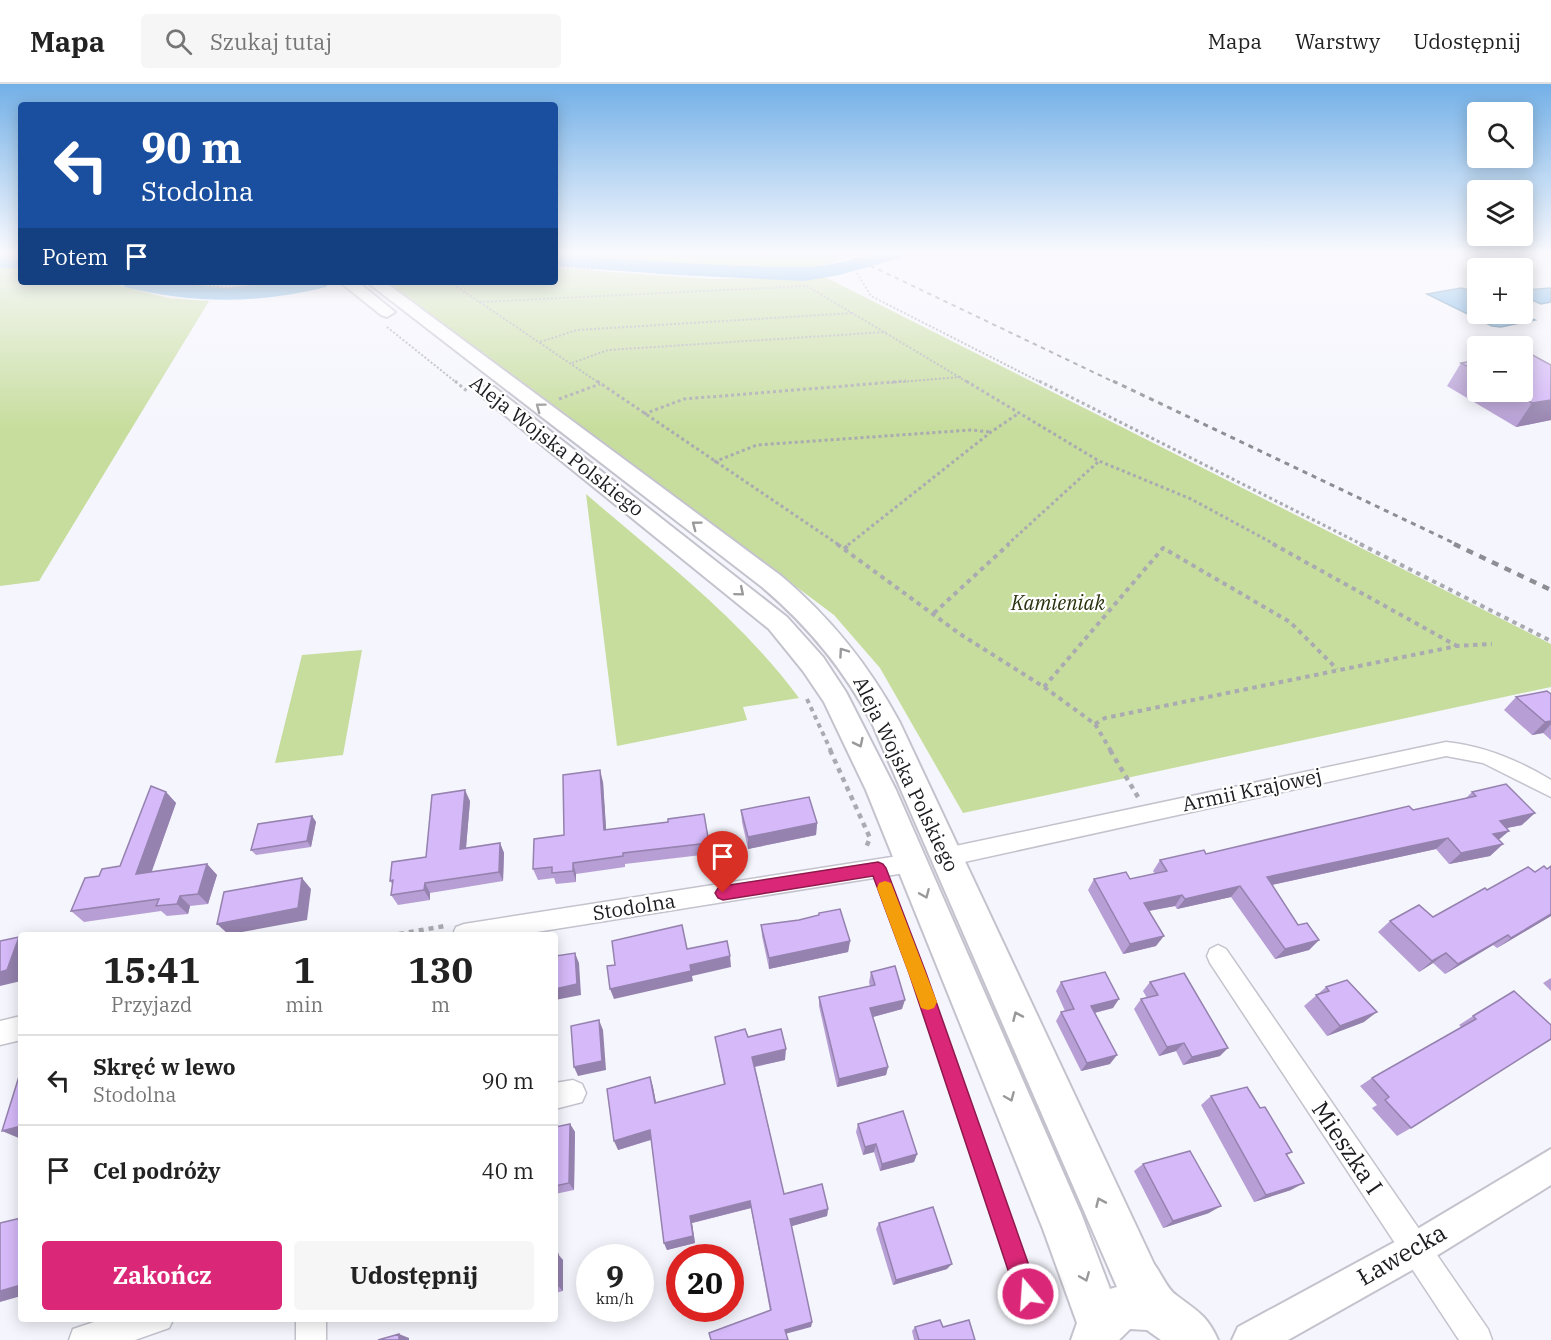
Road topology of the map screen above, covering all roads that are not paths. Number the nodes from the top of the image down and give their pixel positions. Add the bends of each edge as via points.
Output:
1 (387, 313) edge
2 (416, 313) edge
3 (1551, 789) edge
4 (912, 863) junction
5 (460, 929) edge
6 (1218, 956) dead end
7 (18, 1029) edge
8 (0, 1033) edge
9 (1551, 1166) edge
10 (1416, 1249) junction
11 (1028, 1294) dead end
12 (1156, 1309) junction
13 (145, 1322) edge
14 (311, 1322) edge
15 (1097, 1331) edge
16 (84, 1340) edge
17 (311, 1340) edge
18 (1194, 1340) edge
19 (1251, 1340) edge
20 (1477, 1340) edge

1 -> 4 main road, Aleja Wojska Polskiego via 778,623 813,664 840,707
4 -> 2 main road, Aleja Wojska Polskiego via 875,701 819,624 771,581
3 - 4 street, Armii Krajowej via 1482,754 1446,749
4 - 5 street, Stodolna
4 - 11 lane via 918,973
12 -> 4 main road, Aleja Wojska Polskiego
4 -> 15 main road, Aleja Wojska Polskiego via 1069,1238
6 - 10 street, Mieszka I
7 - 8 street
9 - 10 street, Ławecka
10 - 19 street, Ławecka
10 - 20 street, Mieszka I
12 - 15 main road via 1135,1304 1115,1309
12 - 18 main road via 1176,1321
13 - 16 street
14 - 17 street

